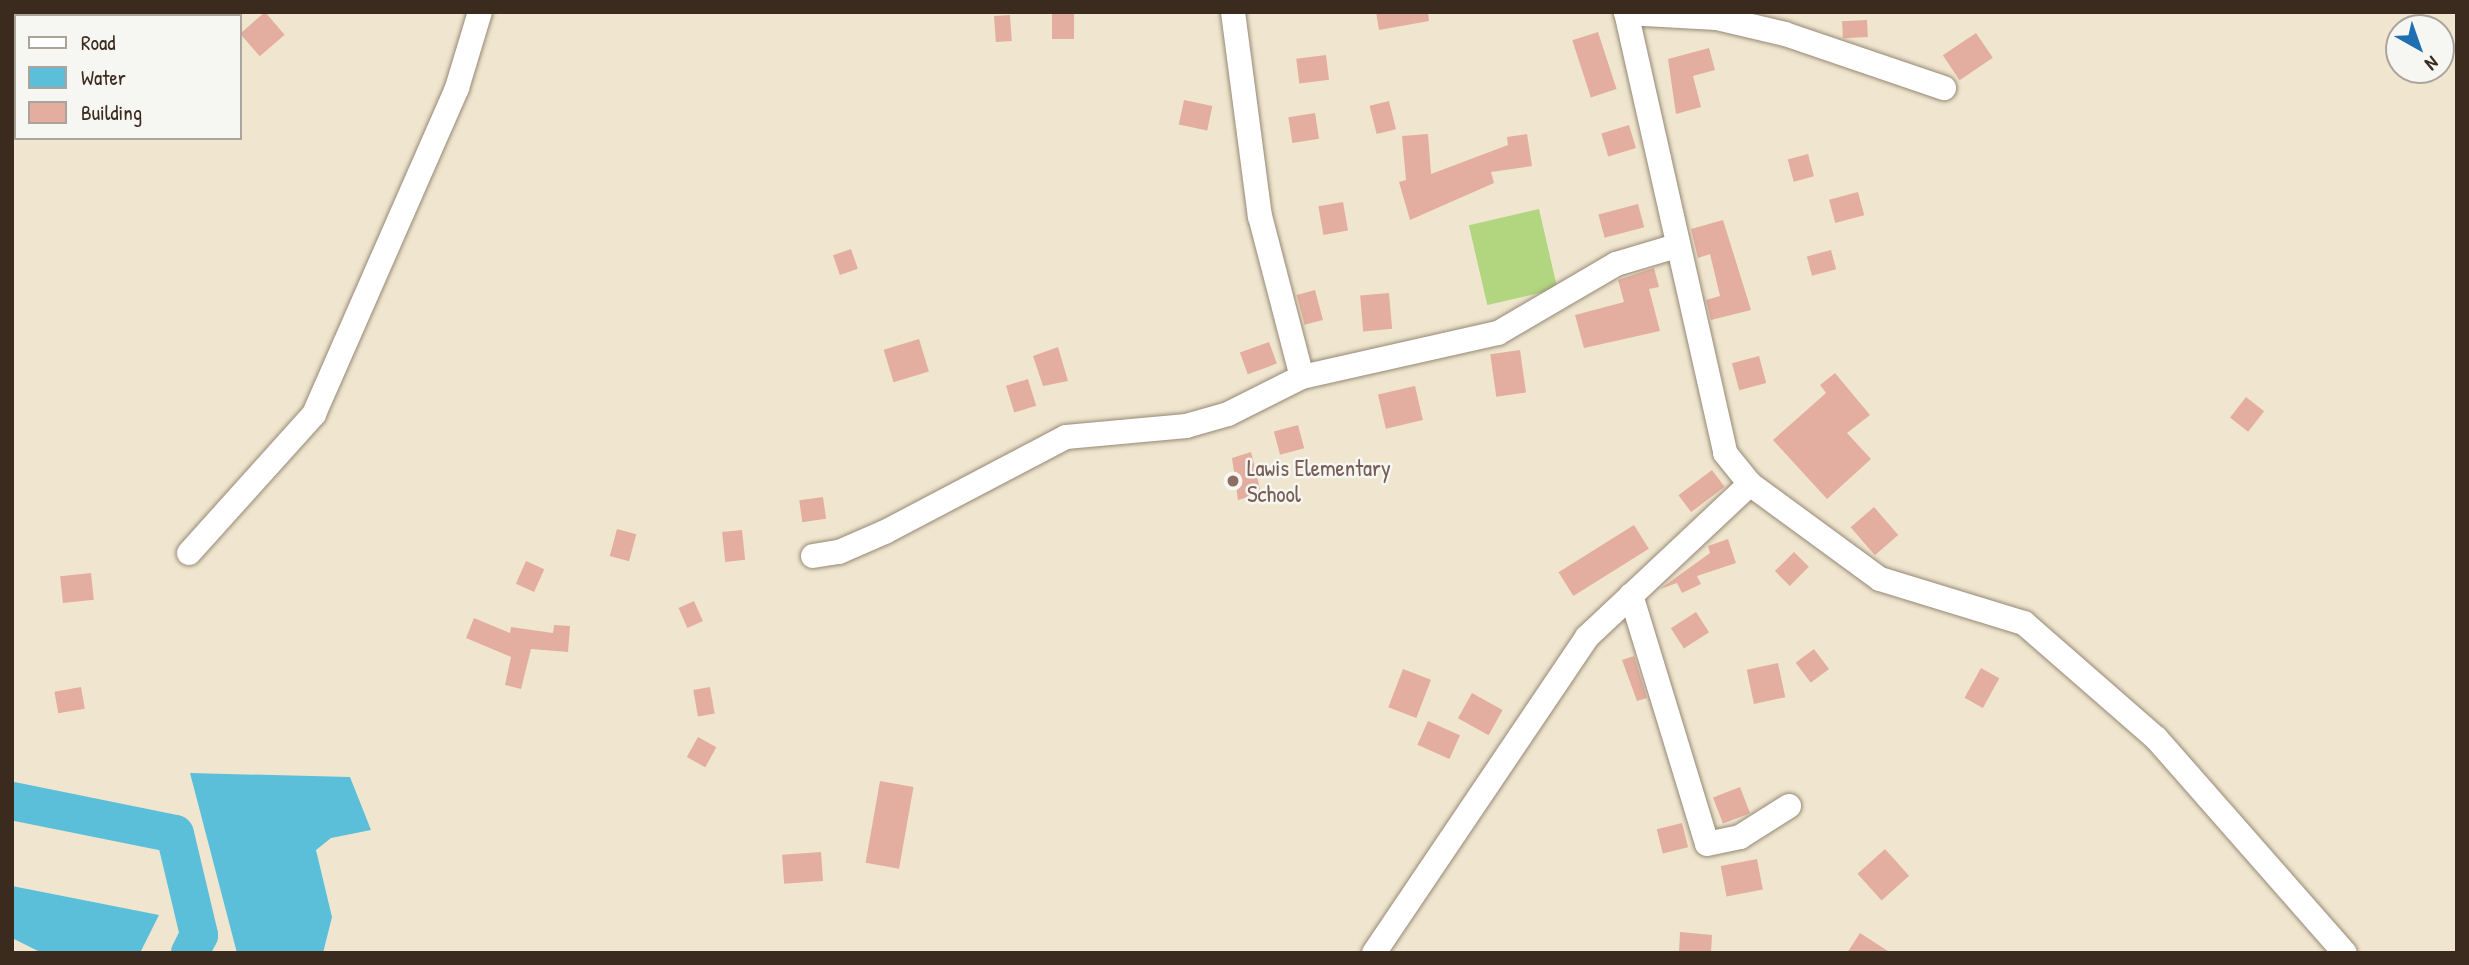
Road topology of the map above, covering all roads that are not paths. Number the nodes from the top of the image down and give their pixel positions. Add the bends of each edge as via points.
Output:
1 (480, 12) edge
2 (1233, 12) edge
3 (1626, 13) edge
4 (1944, 88) dead end
5 (1676, 246) junction
6 (1302, 377) junction
7 (1750, 484) junction
8 (190, 552) dead end
9 (813, 556) dead end
10 (1631, 595) junction
11 (1789, 806) dead end
12 (1374, 953) edge
13 (2345, 953) edge

1 - 8 street via 457,88 314,414
2 - 6 street via 1260,216
3 - 4 street via 1744,24 1853,52
3 - 5 street
5 - 6 street via 1616,264 1497,333
5 - 7 street via 1725,453
6 - 9 street via 1228,414 1186,426 1045,445 885,532 839,552
7 - 10 street
7 - 13 street via 1880,579 2024,623 2156,738
10 - 11 street via 1707,844 1740,837
10 - 12 street via 1587,637

